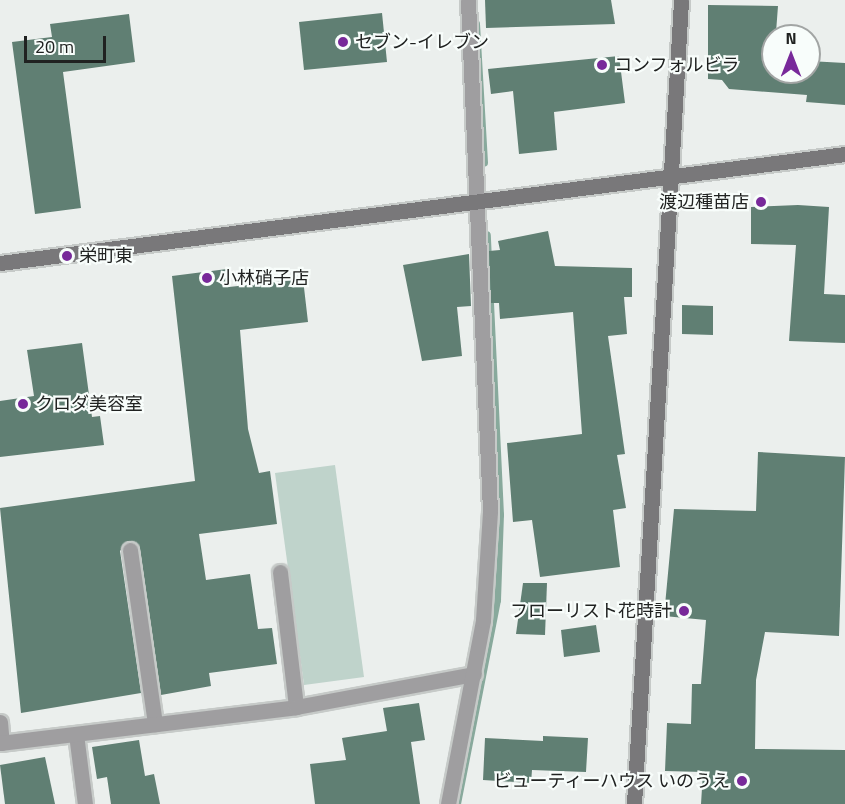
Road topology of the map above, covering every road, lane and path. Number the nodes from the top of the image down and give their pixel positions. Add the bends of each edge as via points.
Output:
1 (468, 0) edge
2 (681, 0) edge
3 (845, 154) edge
4 (670, 174) junction
5 (480, 199) junction
6 (0, 263) edge
7 (130, 550) dead end
8 (280, 572) dead end
9 (474, 674) junction
10 (296, 707) junction
11 (0, 722) edge
12 (155, 724) junction
13 (76, 734) junction
14 (1, 743) edge
15 (84, 804) edge
16 (448, 804) edge
17 (634, 804) edge

1 - 5 street
2 - 4 street
3 - 4 street
4 - 5 street
4 - 17 street
5 - 6 street
5 - 9 street via 474,225 490,511 489,570
7 - 12 street
8 - 10 street
9 - 10 street
9 - 16 street
10 - 12 street
11 - 14 street
12 - 13 street
13 - 14 street
13 - 15 street

